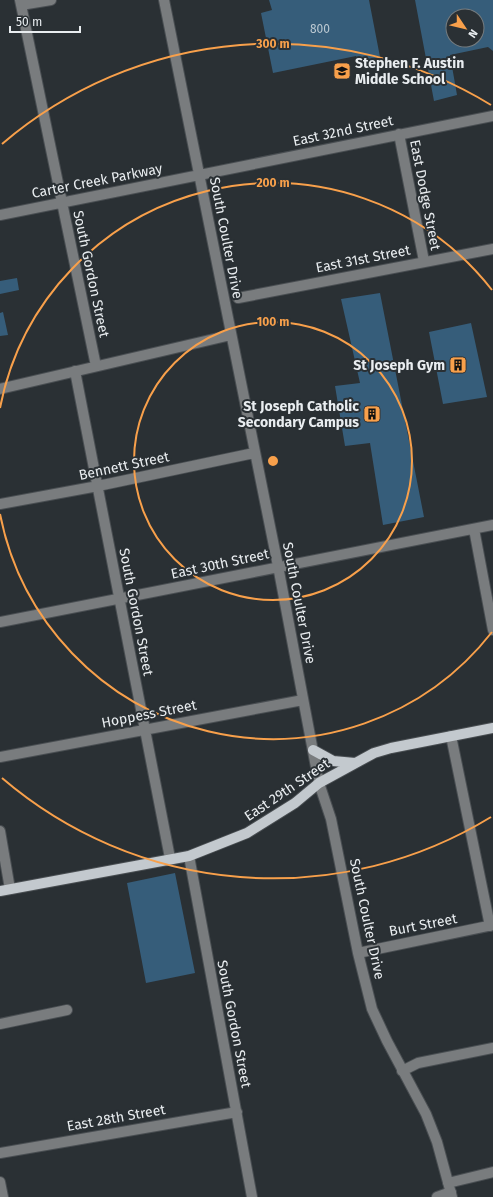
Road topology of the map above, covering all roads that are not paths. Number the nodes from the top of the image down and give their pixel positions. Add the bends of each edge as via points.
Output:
1 (50, 0) edge
2 (164, 0) edge
3 (20, 3) edge
4 (493, 116) edge
5 (399, 134) junction
6 (199, 175) junction
7 (61, 202) junction
8 (0, 215) edge
9 (493, 249) edge
10 (424, 261) junction
11 (238, 298) dead end
12 (231, 335) junction
13 (96, 366) junction
14 (75, 371) junction
15 (0, 389) edge
16 (254, 453) junction
17 (98, 486) junction
18 (0, 504) edge
19 (493, 525) edge
20 (474, 529) junction
21 (278, 566) junction
22 (119, 600) junction
23 (0, 622) edge
24 (493, 630) edge
25 (303, 700) junction
26 (493, 728) edge
27 (143, 729) junction
28 (451, 736) junction
29 (313, 750) junction
30 (0, 757) edge
31 (355, 763) junction
32 (319, 783) junction
33 (0, 831) edge
34 (189, 856) junction
35 (170, 858) junction
36 (5, 890) edge
37 (492, 925) edge
38 (358, 953) junction
39 (67, 1010) dead end
40 (0, 1024) edge
41 (493, 1048) edge
42 (402, 1071) junction
43 (237, 1112) junction
44 (0, 1153) edge
45 (493, 1172) edge
46 (0, 1182) edge
47 (450, 1191) edge
48 (3, 1197) edge
49 (252, 1197) edge
50 (437, 1197) edge

1 - 3 street
2 - 6 street, South Coulter Drive
3 - 7 street, South Gordon Street
4 - 5 street, East 32nd Street
5 - 6 street, East 32nd Street
5 - 10 street, East Dodge Street
6 - 7 street, Carter Creek Parkway
6 - 12 street, South Coulter Drive
7 - 8 street, Carter Creek Parkway
7 - 13 street, South Gordon Street
9 - 10 street, East 31st Street
10 - 11 street, East 31st Street
12 - 13 street
12 - 16 street, South Coulter Drive
13 - 14 street
14 - 15 street
14 - 17 street, South Gordon Street
16 - 17 street, Bennett Street
16 - 21 street, South Coulter Drive
17 - 18 street, Bennett Street
17 - 22 street, South Gordon Street
19 - 20 street, East 30th Street
20 - 21 street, East 30th Street
20 - 24 street
21 - 22 street, East 30th Street
21 - 25 street, South Coulter Drive
22 - 23 street, East 30th Street
22 - 27 street, South Gordon Street
25 - 27 street, Hoppess Street
25 - 29 street, South Coulter Drive
26 - 28 main road, East 29th Street
27 - 30 street, Hoppess Street
27 - 35 street, South Gordon Street
28 - 31 main road, East 29th Street via 391,748
28 - 37 street
29 - 31 main road via 333,761
29 - 32 street, South Coulter Drive
31 - 32 main road, East 29th Street
32 - 34 main road, East 29th Street via 265,823
32 - 38 street, South Coulter Drive via 332,819
33 - 36 street
34 - 35 main road, East 29th Street
34 - 43 street, South Gordon Street
35 - 36 main road, East 29th Street
37 - 38 street, Burt Street
38 - 42 street, South Coulter Drive via 372,1009
39 - 40 street
41 - 42 street via 418,1063
42 - 47 street, South Coulter Drive via 426,1114 437,1142
43 - 44 street, East 28th Street
43 - 49 street, South Gordon Street
45 - 47 street
46 - 48 street
47 - 50 street

